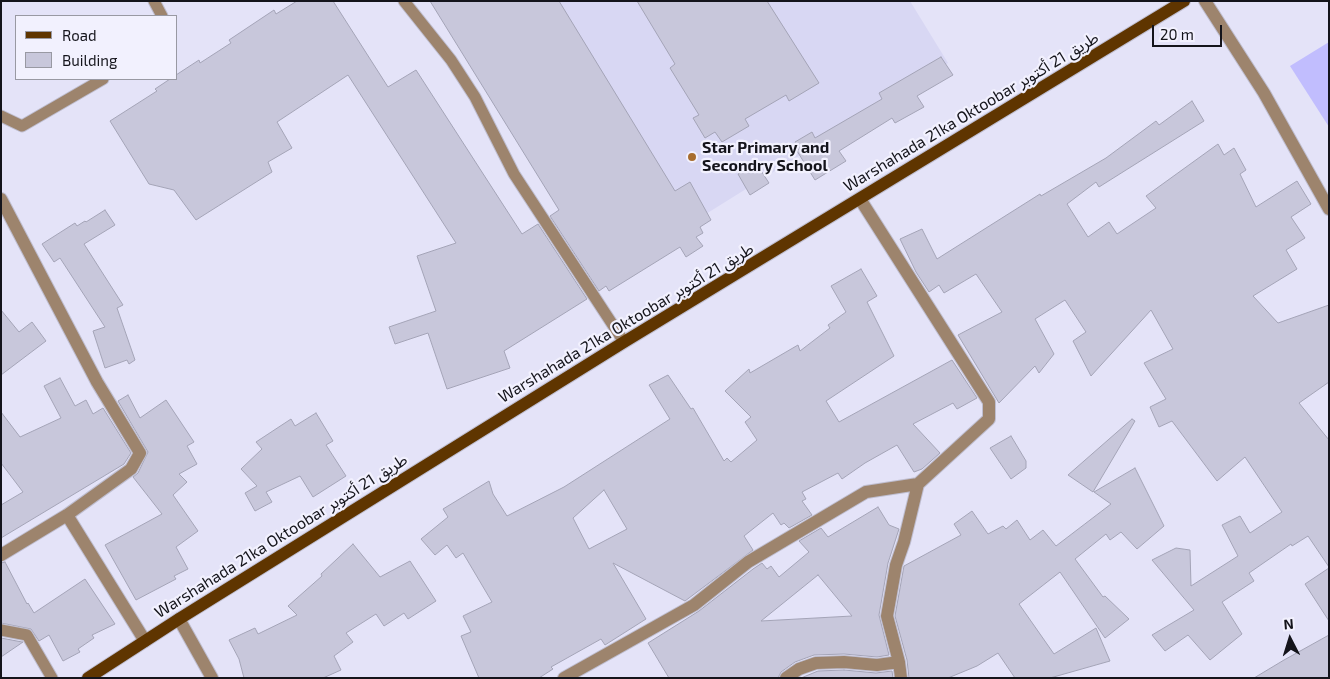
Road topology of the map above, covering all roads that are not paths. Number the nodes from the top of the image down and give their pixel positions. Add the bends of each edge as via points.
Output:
1 (154, 1) edge
2 (404, 1) edge
3 (1184, 1) edge
4 (1206, 1) edge
5 (161, 15) edge
6 (100, 80) edge
7 (1, 116) edge
8 (1, 199) edge
9 (860, 200) junction
10 (1329, 209) edge
11 (624, 342) junction
12 (918, 484) junction
13 (67, 516) junction
14 (1, 554) edge
15 (179, 619) junction
16 (1, 630) edge
17 (145, 641) junction
18 (899, 662) junction
19 (52, 678) edge
20 (88, 678) edge
21 (212, 678) edge
22 (564, 678) edge
23 (786, 678) edge
24 (901, 678) edge

1 - 5 lane
2 - 11 lane via 456,67 514,174
3 - 9 main road, Warshahada 21ka Oktoobar طريق 21 أكتوبر
4 - 10 street via 1264,93
6 - 7 lane via 22,126
8 - 13 street via 97,382 140,452 131,469
9 - 11 main road, Warshahada 21ka Oktoobar طريق 21 أكتوبر
9 - 12 street via 989,402 989,419
11 - 15 main road, Warshahada 21ka Oktoobar طريق 21 أكتوبر
12 - 18 street via 896,565 887,616
12 - 22 street via 866,492 748,562 694,605
13 - 14 street
13 - 17 street
15 - 17 main road, Warshahada 21ka Oktoobar طريق 21 أكتوبر
15 - 21 street
16 - 19 lane via 26,636
17 - 20 main road, Warshahada 21ka Oktoobar طريق 21 أكتوبر
18 - 23 street via 877,665 816,663
18 - 24 street

